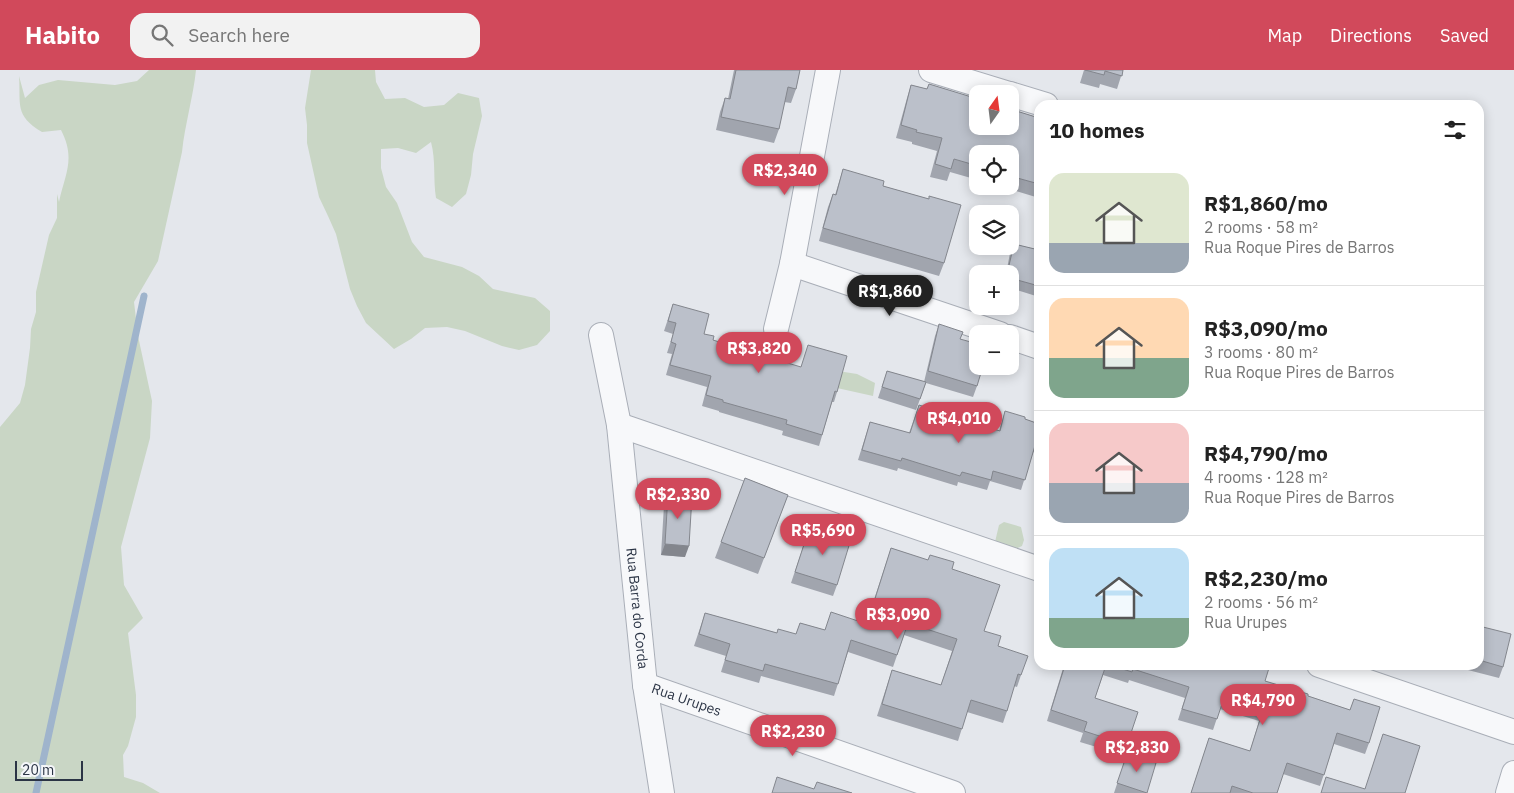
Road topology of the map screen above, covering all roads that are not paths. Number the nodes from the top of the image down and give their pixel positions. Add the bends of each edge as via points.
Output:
1 (828, 70) edge
2 (931, 70) edge
3 (980, 85) edge
4 (1019, 97) edge
5 (1034, 101) edge
6 (792, 264) junction
7 (973, 325) edge
8 (776, 329) dead end
9 (601, 335) dead end
10 (1019, 340) edge
11 (1034, 345) edge
12 (620, 426) junction
13 (1034, 567) edge
14 (1334, 670) edge
15 (645, 685) junction
16 (1514, 732) edge
17 (1514, 773) edge
18 (662, 793) edge
19 (953, 793) edge
20 (1508, 793) edge

1 - 6 street
2 - 3 street
4 - 5 street
6 - 7 street
6 - 8 street
9 - 12 street, Rua Barra do Corda
10 - 11 street
12 - 13 street
12 - 15 street, Rua Barra do Corda
14 - 16 street
15 - 18 street, Rua Barra do Corda
15 - 19 street, Rua Urupes
17 - 20 street

